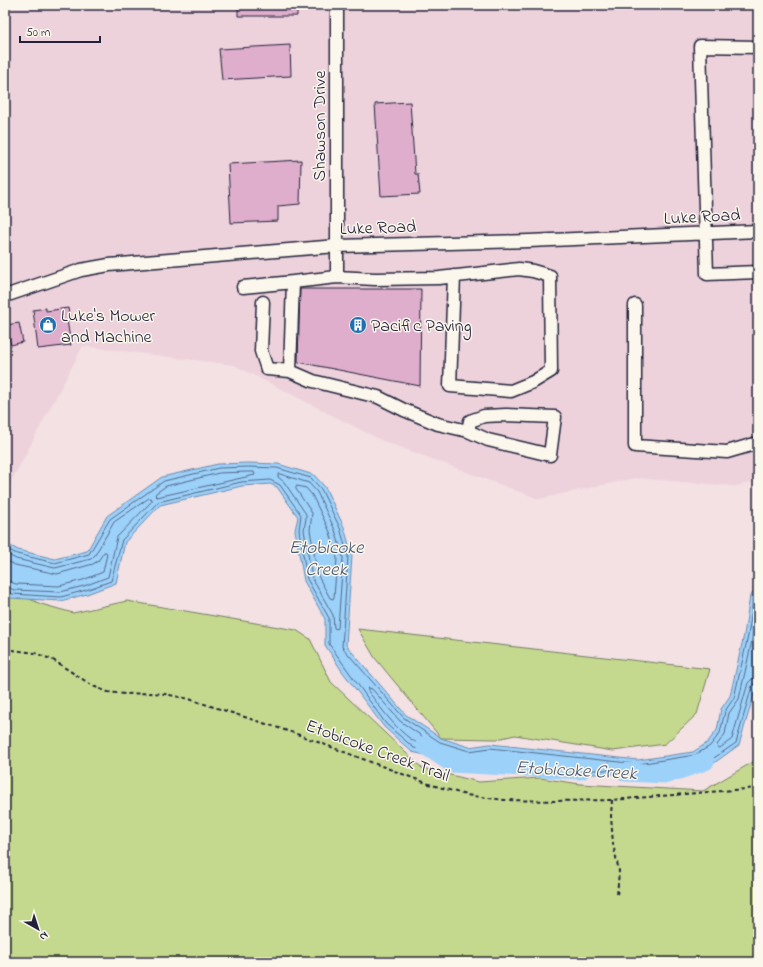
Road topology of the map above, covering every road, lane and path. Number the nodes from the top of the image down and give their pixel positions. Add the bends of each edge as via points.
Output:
1 (337, 5) edge
2 (758, 47) edge
3 (758, 231) edge
4 (706, 233) junction
5 (337, 246) junction
6 (758, 272) edge
7 (454, 276) junction
8 (337, 277) junction
9 (293, 282) junction
10 (243, 287) dead end
11 (5, 296) edge
12 (263, 302) dead end
13 (635, 305) dead end
14 (290, 372) junction
15 (468, 431) junction
16 (758, 443) edge
17 (5, 649) edge
18 (758, 788) edge
19 (612, 800) junction
20 (617, 896) dead end

1 - 5 street, Shawson Drive
2 - 4 street via 700,46
3 - 4 street, Luke Road
4 - 5 street, Luke Road
4 - 6 street via 707,274
5 - 8 street, Shawson Drive
5 - 11 street, Luke Road via 109,265 81,270
7 - 7 street via 519,269 550,276 551,371 511,391 450,386
7 - 8 street via 375,280
8 - 9 street
9 - 10 street
9 - 14 street
12 - 14 street via 260,337 261,351 267,369
13 - 16 street via 635,446 727,452
14 - 15 street via 313,381 378,397 438,424
15 - 15 street via 488,440 550,455 554,417 506,414 484,416 470,421
17 - 19 path, Etobicoke Creek Trail via 35,653 53,660 93,686 108,692 164,694 189,699 294,733 429,784 466,795 504,800
18 - 19 path, Etobicoke Creek Trail
19 - 20 path via 614,844 620,871

